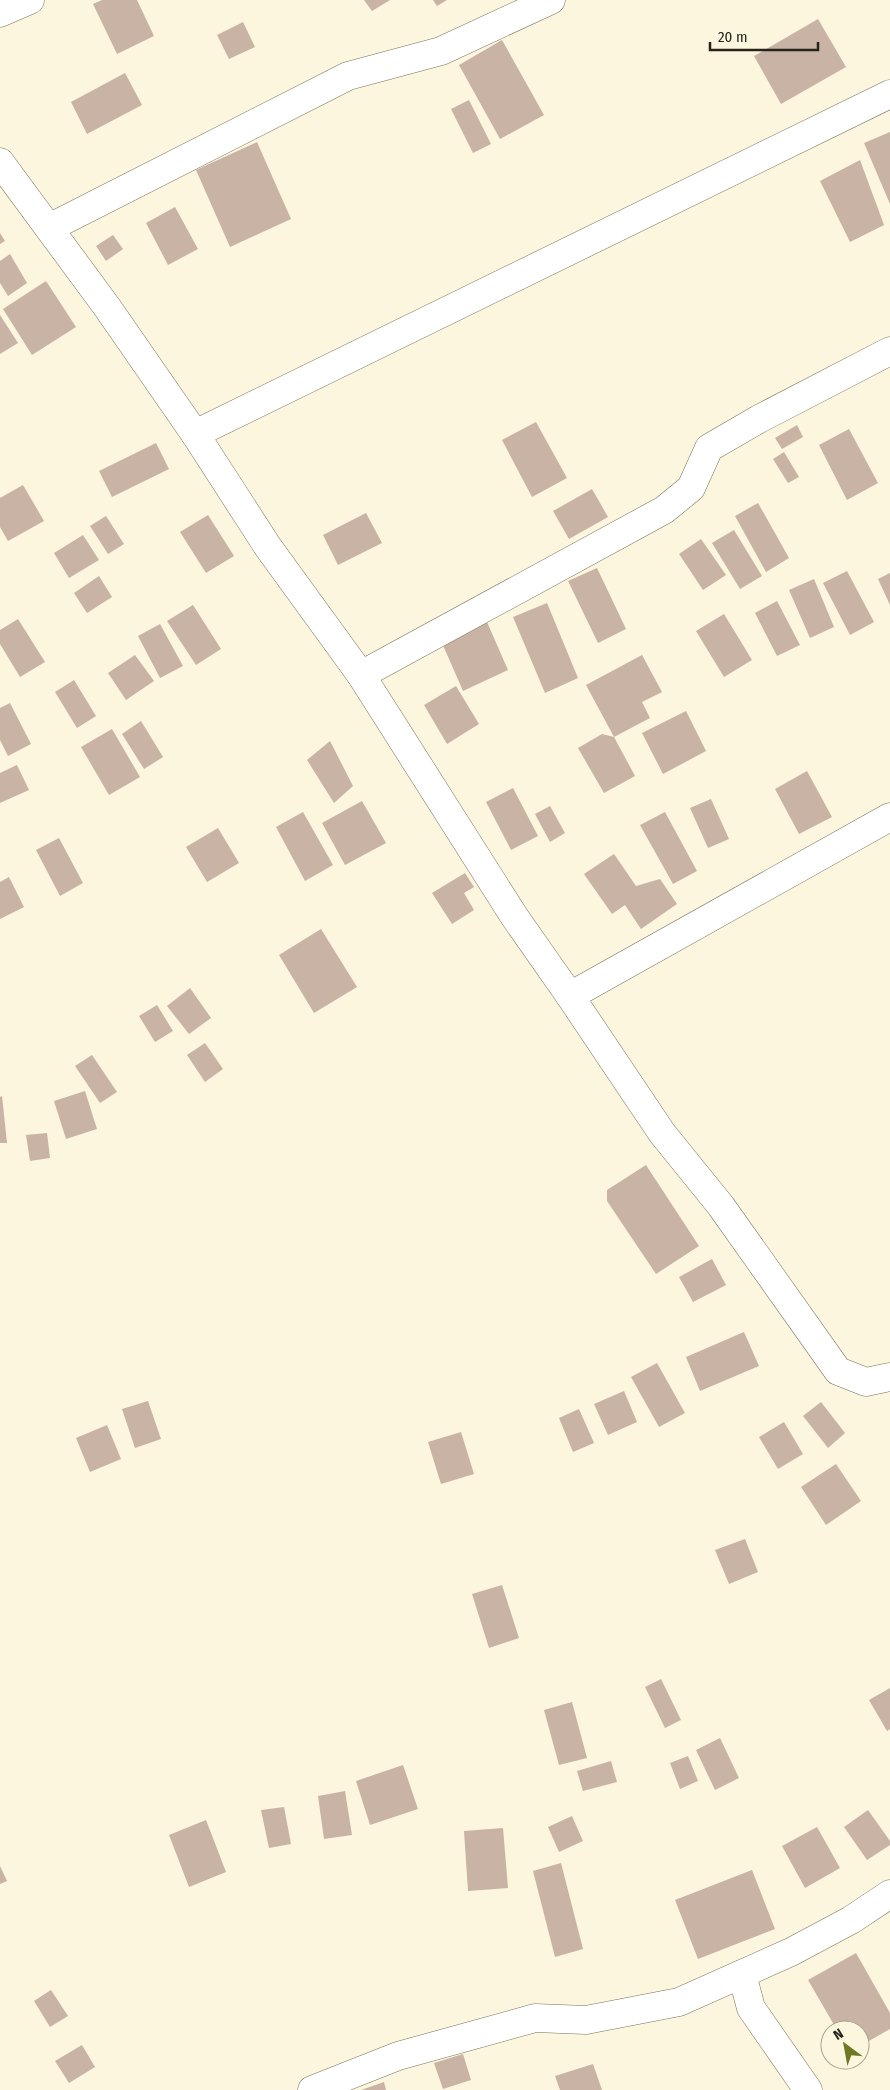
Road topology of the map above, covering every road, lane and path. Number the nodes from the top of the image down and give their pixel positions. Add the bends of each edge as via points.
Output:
1 (30, 0) edge
2 (551, 0) edge
3 (0, 14) edge
4 (890, 94) edge
5 (0, 162) edge
6 (49, 228) junction
7 (890, 351) edge
8 (195, 434) junction
9 (361, 675) junction
10 (890, 817) edge
11 (570, 996) junction
12 (890, 1377) edge
13 (890, 1894) edge
14 (742, 1974) junction
15 (312, 2090) edge
16 (808, 2090) edge

1 - 3 street
2 - 6 street via 441,51 348,76
4 - 8 street
5 - 6 street
6 - 8 street
7 - 9 street via 709,448 691,488 664,510
8 - 9 street via 268,547
9 - 11 street via 509,908
10 - 11 street
11 - 12 street via 662,1133 721,1206 838,1371 866,1382
13 - 14 street via 851,1920
14 - 15 street via 678,2002 586,2020 535,2018 398,2056
14 - 16 street via 751,2008

